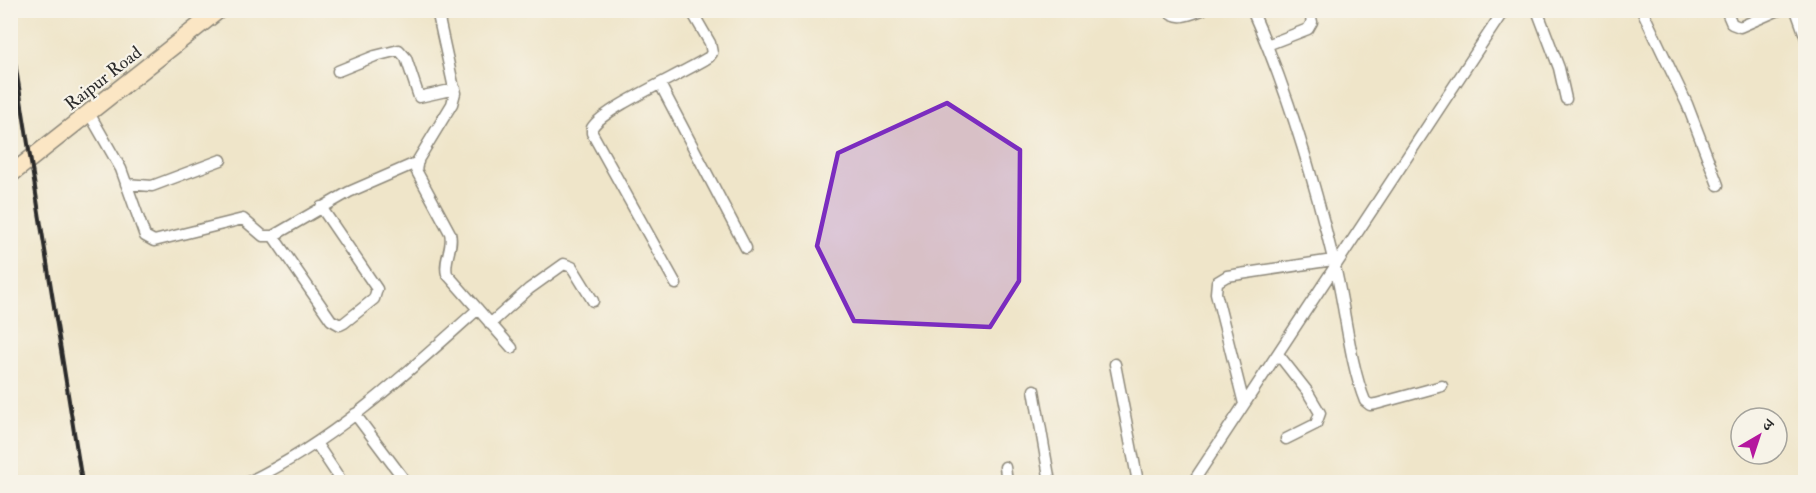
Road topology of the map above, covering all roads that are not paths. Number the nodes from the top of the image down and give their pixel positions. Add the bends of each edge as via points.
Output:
1 (219, 10) edge
2 (437, 10) edge
3 (691, 10) edge
4 (1167, 10) edge
5 (1202, 10) edge
6 (1252, 10) edge
7 (1309, 10) edge
8 (1503, 10) edge
9 (1537, 10) edge
10 (1642, 10) edge
11 (1726, 10) edge
12 (1779, 10) edge
13 (1796, 10) edge
14 (1806, 38) edge
15 (1267, 45) junction
16 (338, 71) dead end
17 (660, 84) junction
18 (454, 89) junction
19 (1566, 99) dead end
20 (89, 113) junction
21 (221, 160) dead end
22 (418, 162) junction
23 (10, 175) edge
24 (126, 184) junction
25 (1718, 185) dead end
26 (321, 207) junction
27 (273, 236) junction
28 (746, 248) dead end
29 (1334, 263) junction
30 (676, 284) dead end
31 (593, 301) dead end
32 (478, 309) junction
33 (490, 324) junction
34 (512, 348) dead end
35 (1278, 354) junction
36 (1116, 364) dead end
37 (1442, 386) dead end
38 (1034, 390) dead end
39 (1244, 404) junction
40 (355, 414) junction
41 (1286, 439) dead end
42 (316, 442) junction
43 (1005, 467) dead end
44 (248, 483) edge
45 (342, 483) edge
46 (406, 483) edge
47 (1007, 483) edge
48 (1050, 483) edge
49 (1138, 483) edge
50 (1193, 483) edge

1 - 20 main road, Raipur Road
2 - 18 street
3 - 17 street via 712,53
4 - 5 street via 1182,17
6 - 15 street
7 - 15 street via 1312,22 1308,29
8 - 29 street
9 - 19 street
10 - 25 street via 1687,104
11 - 12 street via 1732,24 1740,27
13 - 14 street
15 - 29 street via 1305,151
16 - 18 street via 399,50 406,58 419,97
17 - 28 street
17 - 30 street via 599,119 592,134
18 - 22 street via 452,104
20 - 23 main road, Raipur Road
20 - 24 street
21 - 24 street via 152,186
22 - 26 street
22 - 32 street via 419,178 452,239 446,271
24 - 27 street via 149,240 243,219 263,236
26 - 27 street
26 - 27 street via 377,289 374,299 344,323 331,320
29 - 35 street
29 - 37 street via 1365,401 1376,404
29 - 39 street via 1227,276 1217,282 1216,293
31 - 33 street via 572,267 564,264
32 - 33 street
32 - 40 street
33 - 34 street
35 - 39 street
35 - 41 street via 1320,413 1317,424
36 - 49 street
38 - 48 street
39 - 50 street
40 - 42 street
40 - 46 street
42 - 44 street
42 - 45 street
43 - 47 street

